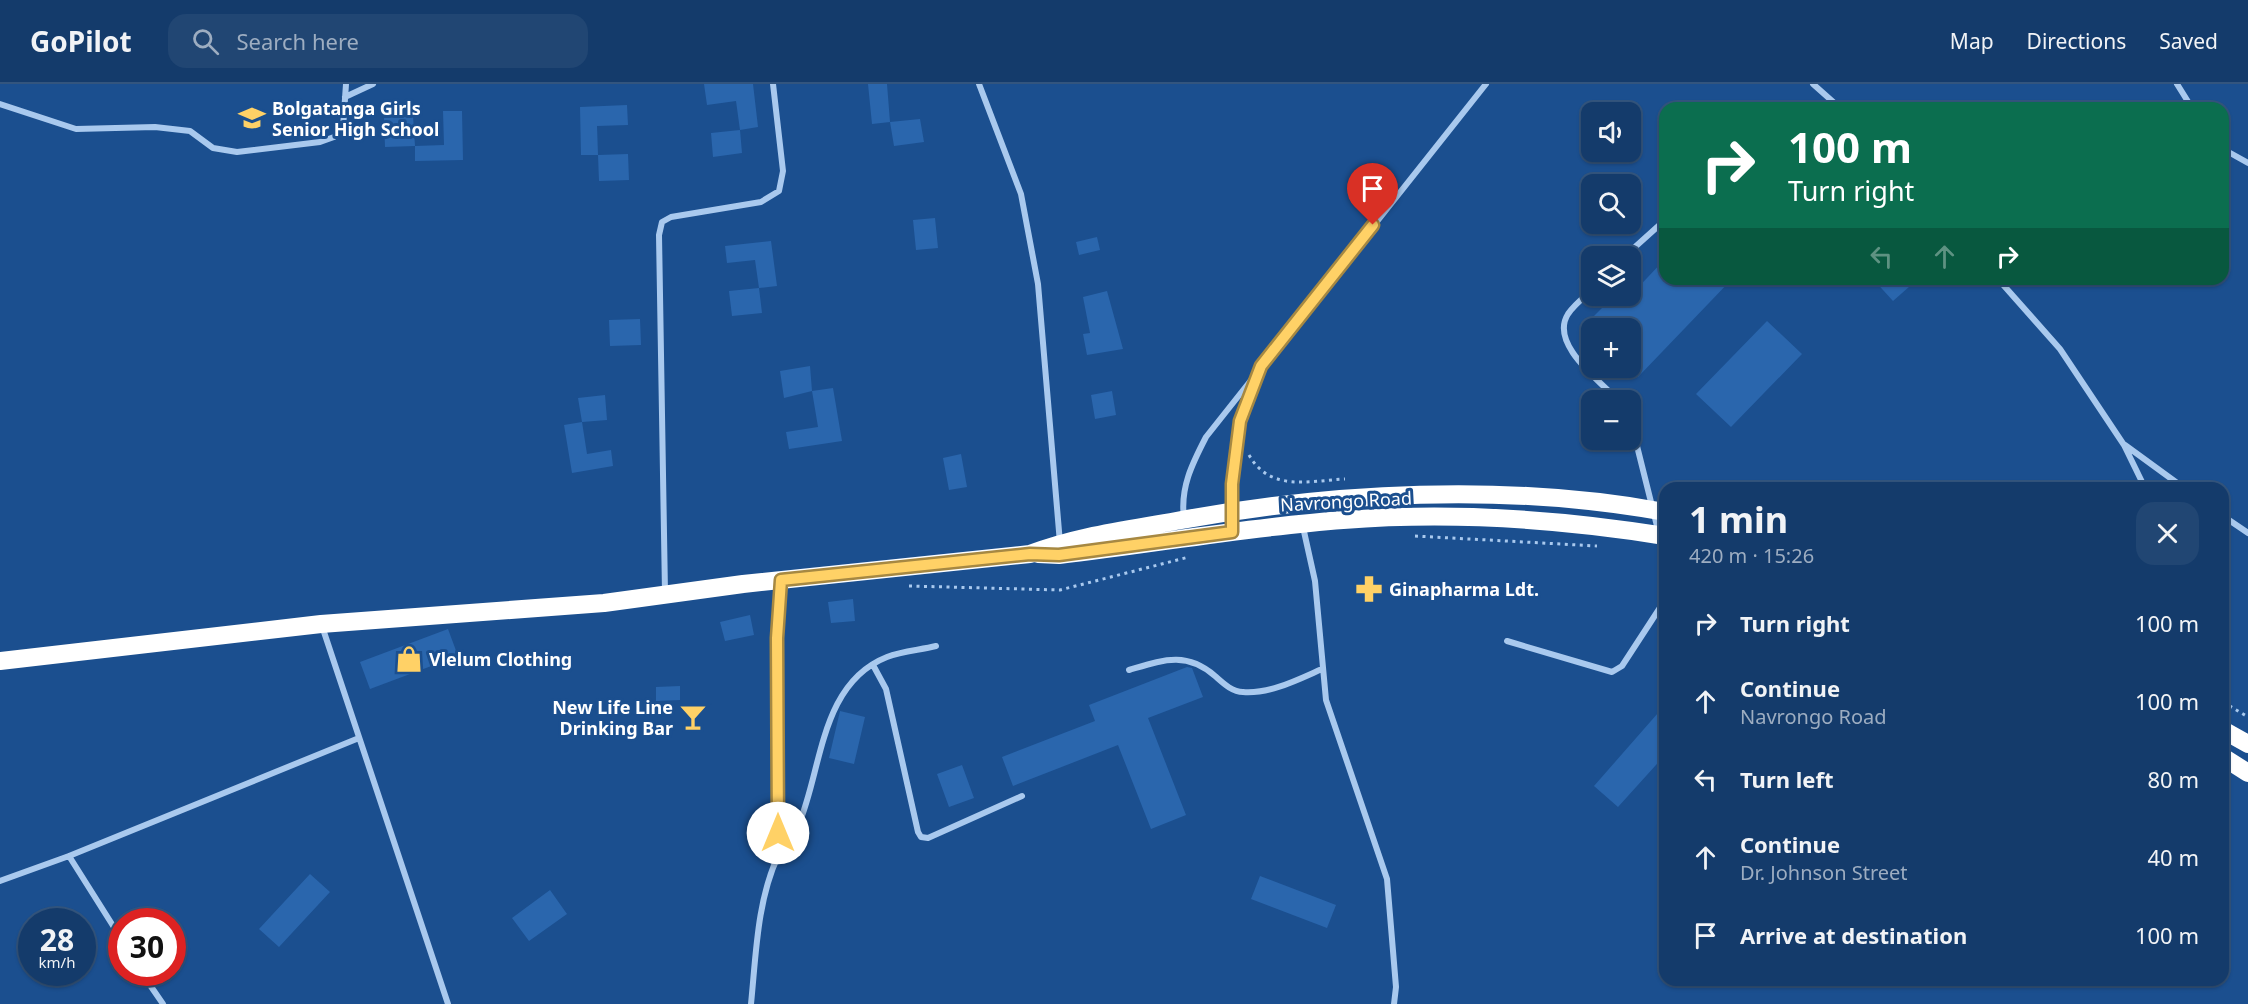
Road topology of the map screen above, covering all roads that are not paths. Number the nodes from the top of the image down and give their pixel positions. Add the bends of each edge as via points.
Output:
1 (346, 84) edge
2 (373, 84) edge
3 (773, 84) edge
4 (979, 84) edge
5 (1486, 84) edge
6 (1813, 84) edge
7 (1823, 84) edge
8 (2177, 84) edge
9 (1825, 93) junction
10 (345, 97) junction
11 (1834, 102) edge
12 (2188, 102) edge
13 (0, 104) edge
14 (2229, 152) edge
15 (2248, 163) edge
16 (1659, 225) edge
17 (1636, 246) edge
18 (2003, 285) edge
19 (1581, 301) edge
20 (1261, 366) junction
21 (1608, 390) edge
22 (2124, 445) junction
23 (1640, 450) edge
24 (2142, 482) edge
25 (2176, 482) edge
26 (1230, 511) junction
27 (1659, 511) edge
28 (1184, 519) junction
29 (2229, 520) edge
30 (1303, 523) junction
31 (1232, 532) junction
32 (2248, 534) edge
33 (1659, 536) edge
34 (1186, 538) junction
35 (1060, 549) junction
36 (781, 580) junction
37 (665, 595) junction
38 (1659, 609) edge
39 (321, 624) junction
40 (1507, 641) dead end
41 (936, 646) dead end
42 (0, 661) edge
43 (873, 665) junction
44 (1322, 669) junction
45 (1129, 670) dead end
46 (2229, 733) edge
47 (359, 738) junction
48 (2248, 744) edge
49 (2229, 761) edge
50 (2248, 773) edge
51 (1022, 796) dead end
52 (778, 855) junction
53 (69, 856) junction
54 (0, 881) edge
55 (108, 918) edge
56 (151, 986) edge
57 (163, 1004) edge
58 (448, 1004) edge
59 (751, 1004) edge
60 (1394, 1004) edge

1 - 10 street
2 - 10 street
3 - 37 street via 783,171 779,191 761,202 671,217 662,222 659,235
4 - 35 street via 1022,195 1038,284
5 - 20 street
6 - 9 street
7 - 9 street
8 - 12 street
9 - 11 street
10 - 13 street via 343,128 334,137 237,152 213,148 190,131 155,127 76,129
14 - 15 street
16 - 17 street
18 - 22 street via 2060,349
19 - 21 street via 1568,314 1564,334 1574,355
20 - 26 street via 1240,421
20 - 28 street via 1206,437 1195,458 1187,476
22 - 24 street
22 - 25 street
23 - 27 street
26 - 27 highway, Navrongo Road via 1302,501 1437,494 1562,499
26 - 28 highway, Navrongo Road
26 - 31 street
28 - 34 street
28 - 35 highway, Navrongo Road
29 - 32 street
30 - 31 highway, Navrongo Road
30 - 33 highway, Navrongo Road via 1346,519 1492,519
30 - 44 street via 1315,581
31 - 34 highway, Navrongo Road
34 - 35 highway, Navrongo Road
35 - 36 highway, Navrongo Road
36 - 37 highway, Navrongo Road
36 - 52 street via 777,638
37 - 39 highway, Navrongo Road via 501,612
38 - 40 street via 1622,666 1612,672
39 - 42 highway, Navrongo Road
39 - 47 street
41 - 43 street via 887,657
43 - 51 street via 886,689 921,837 927,838
43 - 52 street via 849,686 823,733 800,822
44 - 45 street via 1270,690 1241,692 1228,688 1203,665 1171,657
44 - 60 street via 1326,700 1386,879
46 - 48 highway
47 - 53 street
47 - 58 street
49 - 50 highway
52 - 59 street via 764,894
53 - 54 street
53 - 55 street
56 - 57 street

